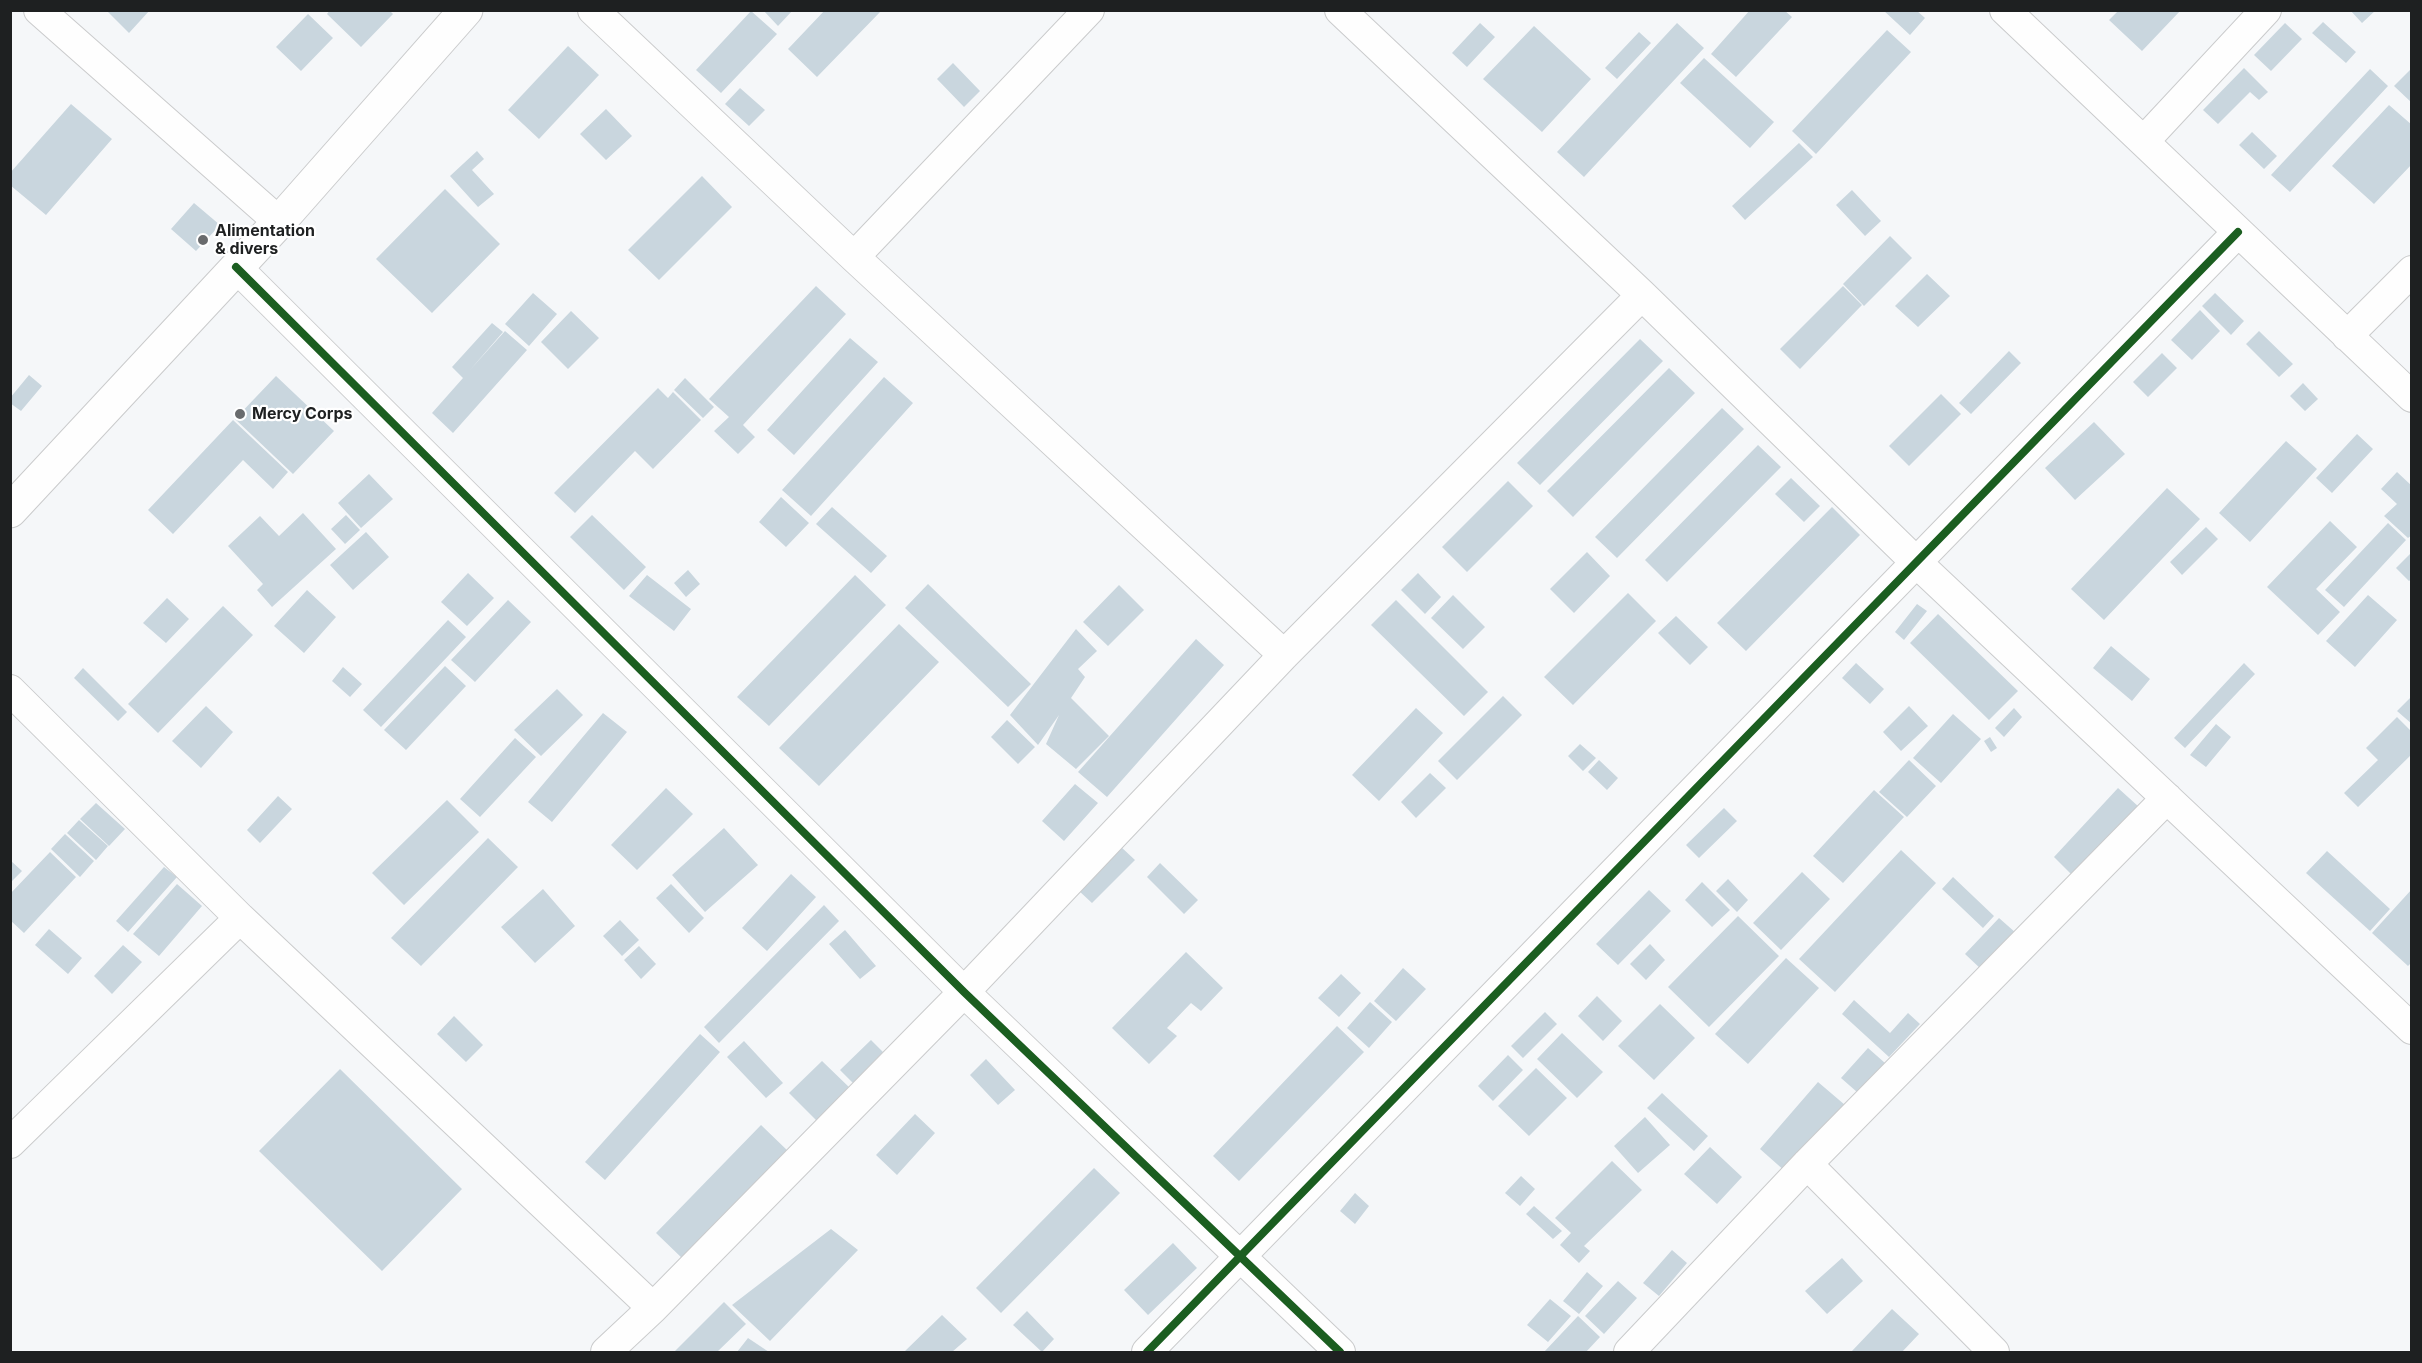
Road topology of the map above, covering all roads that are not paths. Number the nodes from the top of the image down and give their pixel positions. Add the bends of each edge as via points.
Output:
1 (39, 10) edge
2 (466, 10) edge
3 (593, 10) edge
4 (1089, 10) edge
5 (1340, 10) edge
6 (2005, 10) edge
7 (2266, 10) edge
8 (2144, 141) junction
9 (279, 222) junction
10 (2238, 232) junction
11 (854, 257) junction
12 (236, 267) junction
13 (2412, 271) edge
14 (1642, 296) junction
15 (2347, 336) junction
16 (2412, 397) edge
17 (12, 507) edge
18 (1916, 562) junction
19 (1284, 655) junction
20 (10, 690) edge
21 (2167, 798) junction
22 (240, 918) junction
23 (964, 992) junction
24 (2412, 1029) edge
25 (10, 1143) edge
26 (1807, 1164) junction
27 (1240, 1257) junction
28 (653, 1308) junction
29 (606, 1353) edge
30 (1147, 1353) edge
31 (1340, 1353) edge
32 (1629, 1353) edge
33 (1994, 1353) edge

1 - 9 street
2 - 9 street
3 - 11 street
4 - 11 street
5 - 14 street
6 - 8 street
7 - 8 street
8 - 10 street
9 - 12 street
10 - 15 street
10 - 18 street
11 - 19 street
12 - 17 street
12 - 23 street
13 - 15 street
14 - 18 street
14 - 19 street
15 - 16 street
18 - 21 street
18 - 27 street
19 - 23 street
20 - 22 street
21 - 24 street
21 - 26 street
22 - 25 street
22 - 28 street
23 - 27 street
23 - 28 street
26 - 32 street
26 - 33 street
27 - 30 street
27 - 31 street
28 - 29 street

